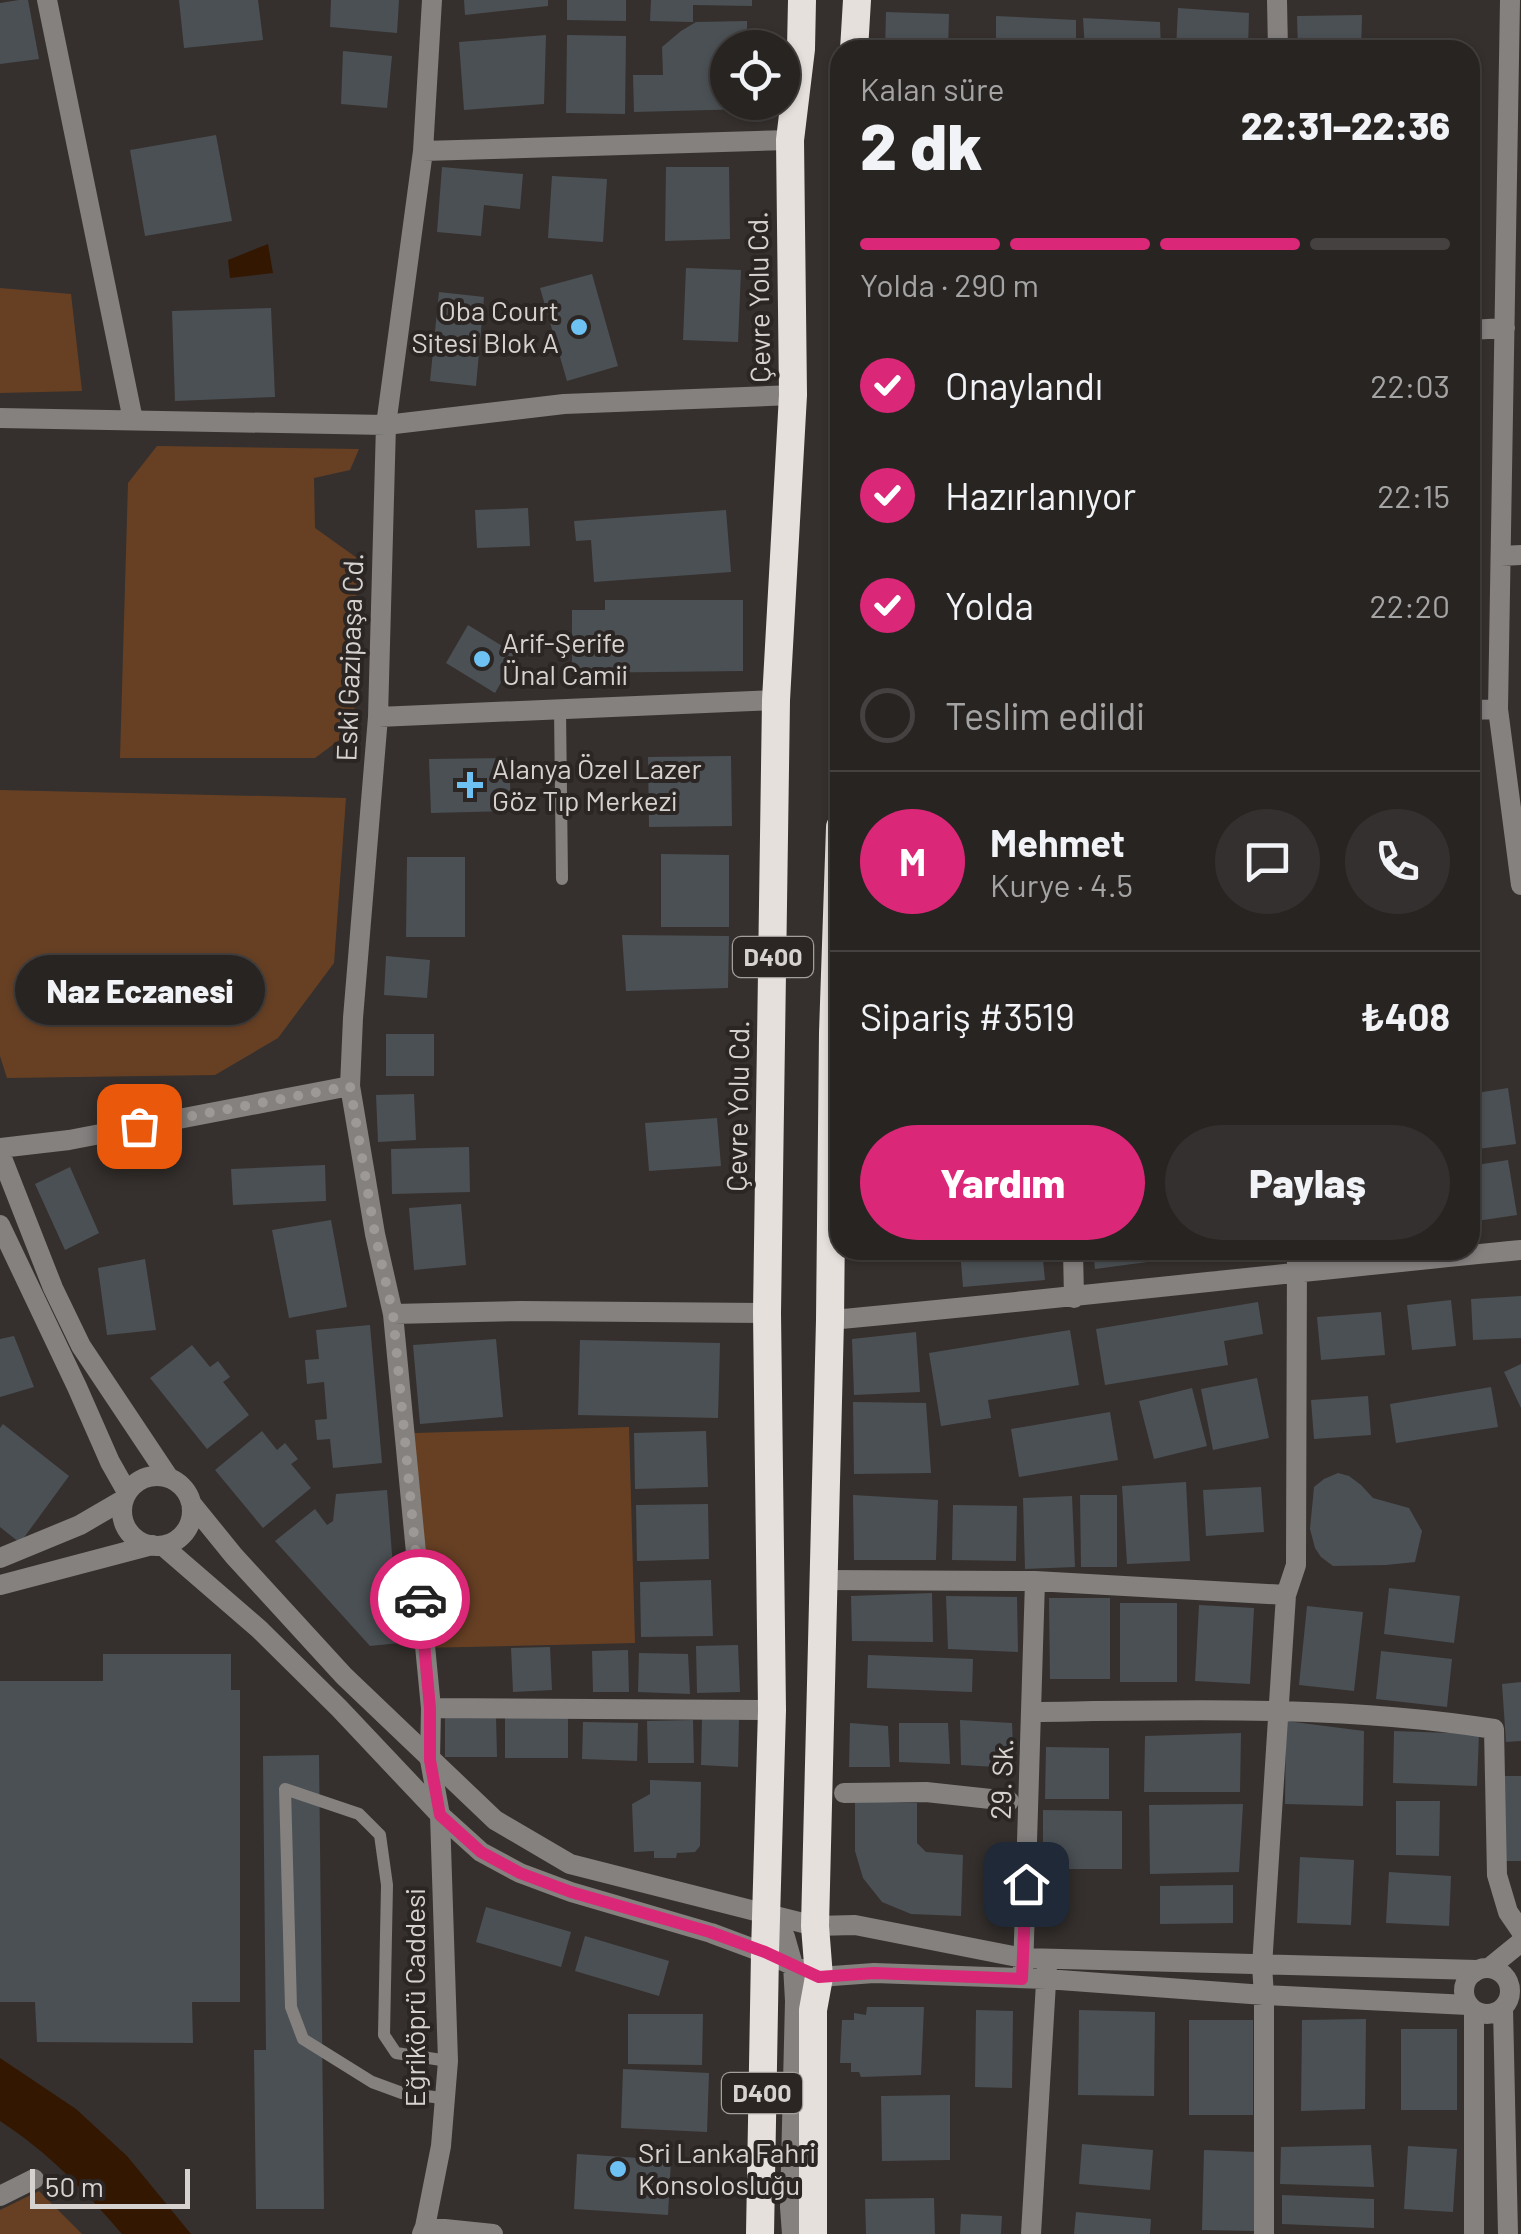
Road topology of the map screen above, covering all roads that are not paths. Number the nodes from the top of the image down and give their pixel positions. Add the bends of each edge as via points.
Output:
1 (47, 0) edge
2 (432, 0) edge
3 (802, 0) edge
4 (857, 0) edge
5 (1277, 0) edge
6 (1509, 0) edge
7 (1521, 2) edge
8 (855, 40) edge
9 (1278, 40) edge
10 (790, 140) junction
11 (424, 152) junction
12 (1505, 328) junction
13 (1480, 329) edge
14 (793, 394) junction
15 (0, 418) edge
16 (134, 420) junction
17 (386, 426) junction
18 (1511, 555) edge
19 (776, 700) junction
20 (560, 710) junction
21 (1480, 710) edge
22 (1498, 710) junction
23 (378, 718) junction
24 (1519, 860) edge
25 (562, 879) dead end
26 (1521, 885) edge
27 (350, 1086) junction
28 (0, 1151) edge
29 (0, 1226) edge
30 (1521, 1250) edge
31 (1480, 1252) edge
32 (830, 1260) edge
33 (1073, 1260) edge
34 (1298, 1260) edge
35 (1074, 1298) junction
36 (767, 1313) junction
37 (393, 1314) junction
38 (830, 1320) junction
39 (168, 1478) junction
40 (125, 1496) junction
41 (191, 1503) junction
42 (157, 1546) junction
43 (0, 1558) edge
44 (823, 1580) junction
45 (1035, 1581) junction
46 (0, 1585) edge
47 (1286, 1595) junction
48 (430, 1708) junction
49 (772, 1710) junction
50 (1276, 1710) junction
51 (1032, 1712) junction
52 (430, 1760) junction
53 (844, 1793) dead end
54 (1009, 1801) dead end
55 (440, 1815) junction
56 (767, 1914) junction
57 (815, 1926) junction
58 (1521, 1932) edge
59 (1521, 1942) edge
60 (765, 1952) junction
61 (793, 1965) junction
62 (1262, 1966) junction
63 (1023, 1969) junction
64 (1047, 1969) junction
65 (1481, 1970) junction
66 (819, 1977) junction
67 (1512, 1994) edge
68 (1264, 1995) junction
69 (1471, 2008) junction
70 (448, 2061) junction
71 (444, 2100) junction
72 (34, 2179) dead end
73 (0, 2196) edge
74 (423, 2230) edge
75 (493, 2234) edge
76 (760, 2234) edge
77 (792, 2234) edge
78 (813, 2234) edge
79 (1031, 2234) edge
80 (1264, 2234) edge
81 (1474, 2234) edge
82 (1508, 2234) edge

1 - 16 street
2 - 11 street, Eski Gazipaşa Cd.
3 - 10 highway, Çevre Yolu Cd. / D400
4 - 8 highway
5 - 9 street
6 - 7 street
6 - 12 street
10 - 11 street
10 - 14 highway, Çevre Yolu Cd. / D400
11 - 17 street, Eski Gazipaşa Cd.
12 - 13 street
12 - 18 street
14 - 17 street via 564,404
14 - 19 highway, Çevre Yolu Cd. / D400
15 - 16 street
16 - 17 street
17 - 23 street, Eski Gazipaşa Cd.
18 - 22 street
19 - 20 street
19 - 36 highway, Çevre Yolu Cd. / D400
20 - 23 street
20 - 25 lane
21 - 22 street
22 - 24 street
23 - 27 street, Eski Gazipaşa Cd.
24 - 26 street
27 - 28 street
27 - 37 street, Eski Gazipaşa Cd.
28 - 39 street via 81,1346
29 - 40 street
30 - 31 street
32 - 38 highway, D400
33 - 35 street
34 - 35 street
34 - 47 street via 1296,1565
35 - 38 street
36 - 37 street
36 - 49 highway, Çevre Yolu Cd. / D400
37 - 48 street, Eski Gazipaşa Cd.
38 - 44 highway, D400
39 - 40 street via 145,1478
39 - 41 street
40 - 42 street via 125,1526 136,1539
40 - 43 street via 80,1526
41 - 42 street via 182,1535
41 - 52 street via 344,1676
42 - 46 street
42 - 55 street via 259,1630
44 - 45 street
44 - 57 highway, D400
45 - 47 street
45 - 51 street, 29. Sk.
47 - 50 street
48 - 49 street
48 - 52 street, Eğriköprü Caddesi
49 - 56 highway, Çevre Yolu Cd. / D400
50 - 51 street
50 - 58 street via 1494,1728 1496,1875
50 - 62 street
51 - 63 street, 29. Sk.
52 - 55 street, Eğriköprü Caddesi
52 - 56 street via 495,1820 570,1864
53 - 54 street
55 - 60 street via 481,1852 520,1873
55 - 70 street, Eğriköprü Caddesi
56 - 57 street
56 - 60 highway, D400
56 - 61 street via 785,1937
57 - 61 street
57 - 63 street via 855,1925
57 - 66 highway, D400
59 - 65 street
60 - 61 street
60 - 76 highway, D400
61 - 66 street
61 - 77 street
62 - 64 street
62 - 65 street
62 - 68 street
63 - 64 street
63 - 66 street
64 - 68 street
64 - 79 street
65 - 67 street via 1502,1974
65 - 69 street via 1468,1978 1464,1992
66 - 78 highway, D400 via 813,2010
67 - 69 street via 1486,2015
67 - 82 street
68 - 69 street
68 - 80 street
69 - 81 street
70 - 71 street, Eğriköprü Caddesi
70 - 71 lane via 396,2053 384,2034 387,1885 380,1835 359,1814 286,1789 291,2007 302,2038 372,2082
71 - 74 street, Eğriköprü Caddesi
72 - 73 street
74 - 75 street

